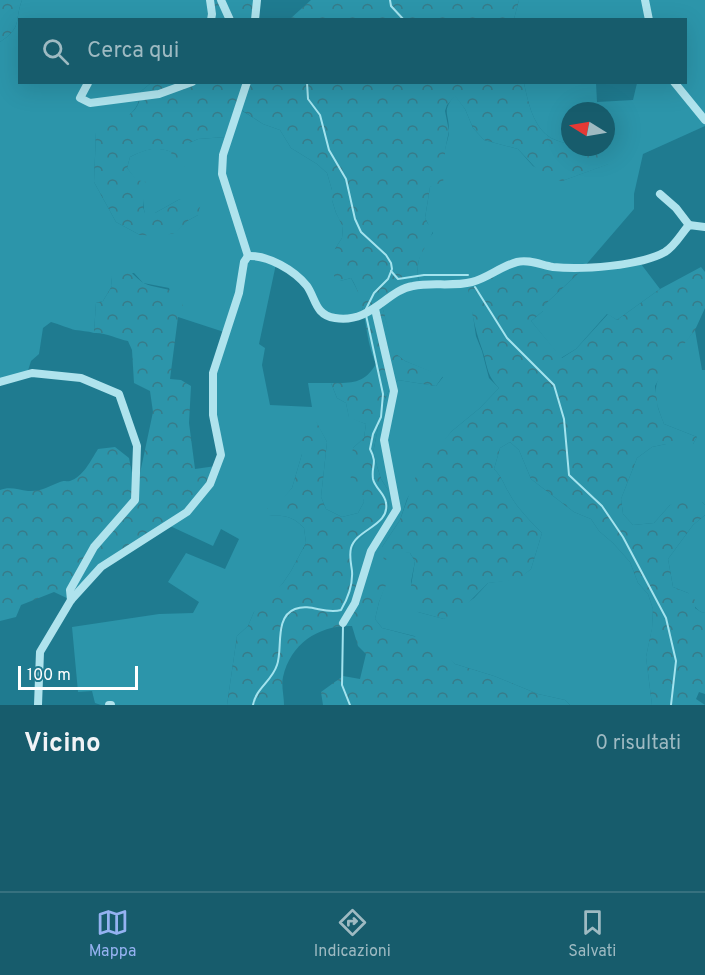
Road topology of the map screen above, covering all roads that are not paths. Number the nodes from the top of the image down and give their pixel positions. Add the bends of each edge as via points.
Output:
1 (210, 0) edge
2 (221, 0) edge
3 (257, 0) edge
4 (645, 0) edge
5 (211, 18) edge
6 (229, 18) edge
7 (255, 18) edge
8 (649, 18) edge
9 (87, 84) edge
10 (186, 84) edge
11 (246, 84) edge
12 (676, 84) edge
13 (705, 120) edge
14 (660, 194) dead end
15 (689, 225) junction
16 (705, 227) edge
17 (248, 256) junction
18 (374, 309) junction
19 (0, 382) edge
20 (71, 600) junction
21 (343, 623) dead end
22 (38, 705) edge

1 - 5 street
2 - 6 street
3 - 7 street
4 - 8 street
9 - 10 street via 80,98 90,103 159,94
11 - 17 street via 223,154 222,174
12 - 13 street
14 - 15 street
15 - 16 street
15 - 18 street via 674,246 647,260 581,268 517,262 474,282 406,286
17 - 18 street via 270,260 293,274 306,284 320,312 328,317 338,319
17 - 20 street via 213,374 213,415 220,455 210,484 187,512 101,567
18 - 21 street via 394,391 384,440 397,508 371,550 355,603
19 - 20 street via 42,374 81,378 119,394 137,446 135,500 94,547 70,590
20 - 22 street via 40,652

